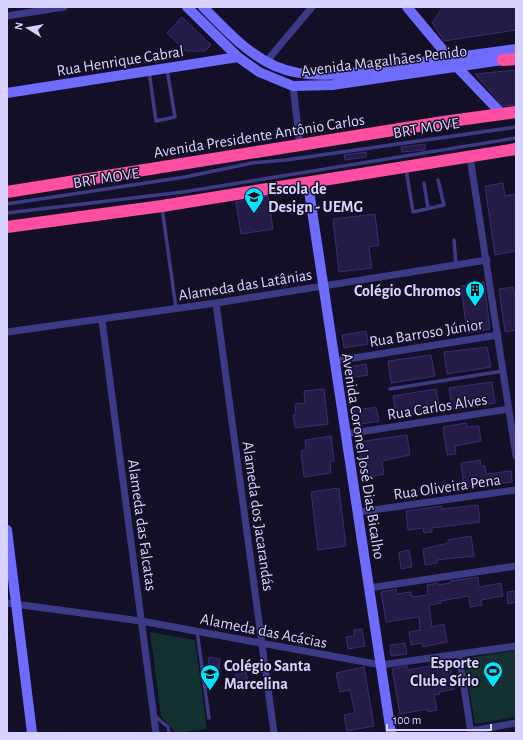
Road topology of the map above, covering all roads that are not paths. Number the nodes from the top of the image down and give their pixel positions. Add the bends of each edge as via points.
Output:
1 (64, 7) edge
2 (187, 7) edge
3 (312, 7) edge
4 (411, 8) edge
5 (209, 9) edge
6 (7, 16) edge
7 (516, 48) edge
8 (238, 57) junction
9 (450, 58) junction
10 (516, 58) edge
11 (503, 60) joint
12 (266, 62) junction
13 (458, 67) junction
14 (167, 68) junction
15 (149, 71) junction
16 (293, 86) junction
17 (7, 94) edge
18 (516, 112) edge
19 (502, 114) junction
20 (516, 127) edge
21 (516, 138) edge
22 (300, 146) junction
23 (516, 149) edge
24 (470, 157) junction
25 (406, 168) junction
26 (438, 180) dead end
27 (424, 183) dead end
28 (308, 184) junction
29 (7, 192) edge
30 (7, 204) edge
31 (162, 206) junction
32 (428, 208) junction
33 (41, 209) junction
34 (7, 212) edge
35 (43, 222) junction
36 (7, 227) edge
37 (454, 240) dead end
38 (486, 260) junction
39 (456, 265) junction
40 (323, 285) junction
41 (216, 303) junction
42 (176, 309) junction
43 (102, 320) junction
44 (7, 332) edge
45 (498, 335) junction
46 (335, 361) junction
47 (503, 371) junction
48 (390, 389) dead end
49 (509, 409) junction
50 (346, 434) junction
51 (516, 456) edge
52 (516, 490) edge
53 (358, 512) junction
54 (7, 530) edge
55 (516, 566) edge
56 (369, 588) junction
57 (11, 604) edge
58 (141, 622) junction
59 (197, 631) junction
60 (263, 645) junction
61 (516, 646) edge
62 (459, 655) junction
63 (381, 665) junction
64 (154, 715) junction
65 (209, 718) dead end
66 (516, 723) edge
67 (471, 732) edge
68 (32, 733) edge
69 (156, 733) edge
70 (169, 733) edge
71 (274, 733) edge
72 (391, 733) edge

1 - 6 street
2 - 8 street, Avenida Magalhães Penido
3 - 12 street
4 - 9 street
5 - 12 street, Avenida Magalhães Penido via 246,49
7 - 9 street, Avenida Magalhães Penido
8 - 14 street, Rua Henrique Cabral
8 - 16 street, Avenida Magalhães Penido via 259,72
9 - 12 street, Avenida Magalhães Penido via 330,75 306,75
9 - 13 street
10 - 11 highway
11 - 13 street, Avenida Magalhães Penido
13 - 16 street, Avenida Magalhães Penido via 332,85
13 - 19 street
14 - 15 street, Rua Henrique Cabral
14 - 15 lane via 175,117 156,121
15 - 17 street, Rua Henrique Cabral
16 - 22 street
18 - 19 highway, Avenida Presidente Antônio Carlos
19 - 22 highway, Avenida Presidente Antônio Carlos
20 - 30 lane, BRT MOVE via 286,160 252,162 185,177
21 - 33 lane, BRT MOVE via 183,192
22 - 29 highway, Avenida Presidente Antônio Carlos
23 - 24 highway
24 - 25 highway
24 - 38 street
25 - 28 highway
25 - 32 lane via 413,212
26 - 32 lane via 444,205
27 - 32 lane
28 - 31 highway
28 - 40 street, Avenida Coronel José Dias Bicalho
31 - 35 highway
31 - 42 lane
33 - 34 lane, BRT MOVE
33 - 35 lane
35 - 36 highway
37 - 39 lane
38 - 39 street, Alameda das Latânias
38 - 45 street
39 - 40 street, Alameda das Latânias
40 - 41 street, Alameda das Latânias
40 - 46 street, Avenida Coronel José Dias Bicalho
41 - 42 street, Alameda das Latânias
41 - 60 street, Alameda dos Jacarandás
42 - 43 street, Alameda das Latânias
43 - 44 street, Alameda das Latânias
43 - 58 street, Alameda das Falcatas
45 - 46 street, Rua Barroso Júnior
45 - 47 street
46 - 50 street, Avenida Coronel José Dias Bicalho
47 - 48 lane
47 - 49 street
49 - 50 street, Rua Carlos Alves
49 - 51 street
50 - 53 street, Avenida Coronel José Dias Bicalho
52 - 53 street, Rua Oliveira Pena
53 - 56 street, Avenida Coronel José Dias Bicalho
54 - 57 street
55 - 56 street
56 - 63 street, Avenida Coronel José Dias Bicalho
57 - 58 street, Alameda das Acácias
57 - 68 street
58 - 59 street, Alameda das Acácias
58 - 64 street, Alameda das Falcatas
59 - 60 street, Alameda das Acácias
59 - 65 lane
60 - 63 street, Alameda das Acácias
60 - 71 street, Alameda dos Jacarandás
61 - 62 street, Alameda das Acácias
62 - 63 street, Alameda das Acácias
62 - 67 street
63 - 72 street, Avenida Coronel José Dias Bicalho
64 - 69 street, Alameda das Falcatas
64 - 70 lane via 168,727
66 - 67 street

